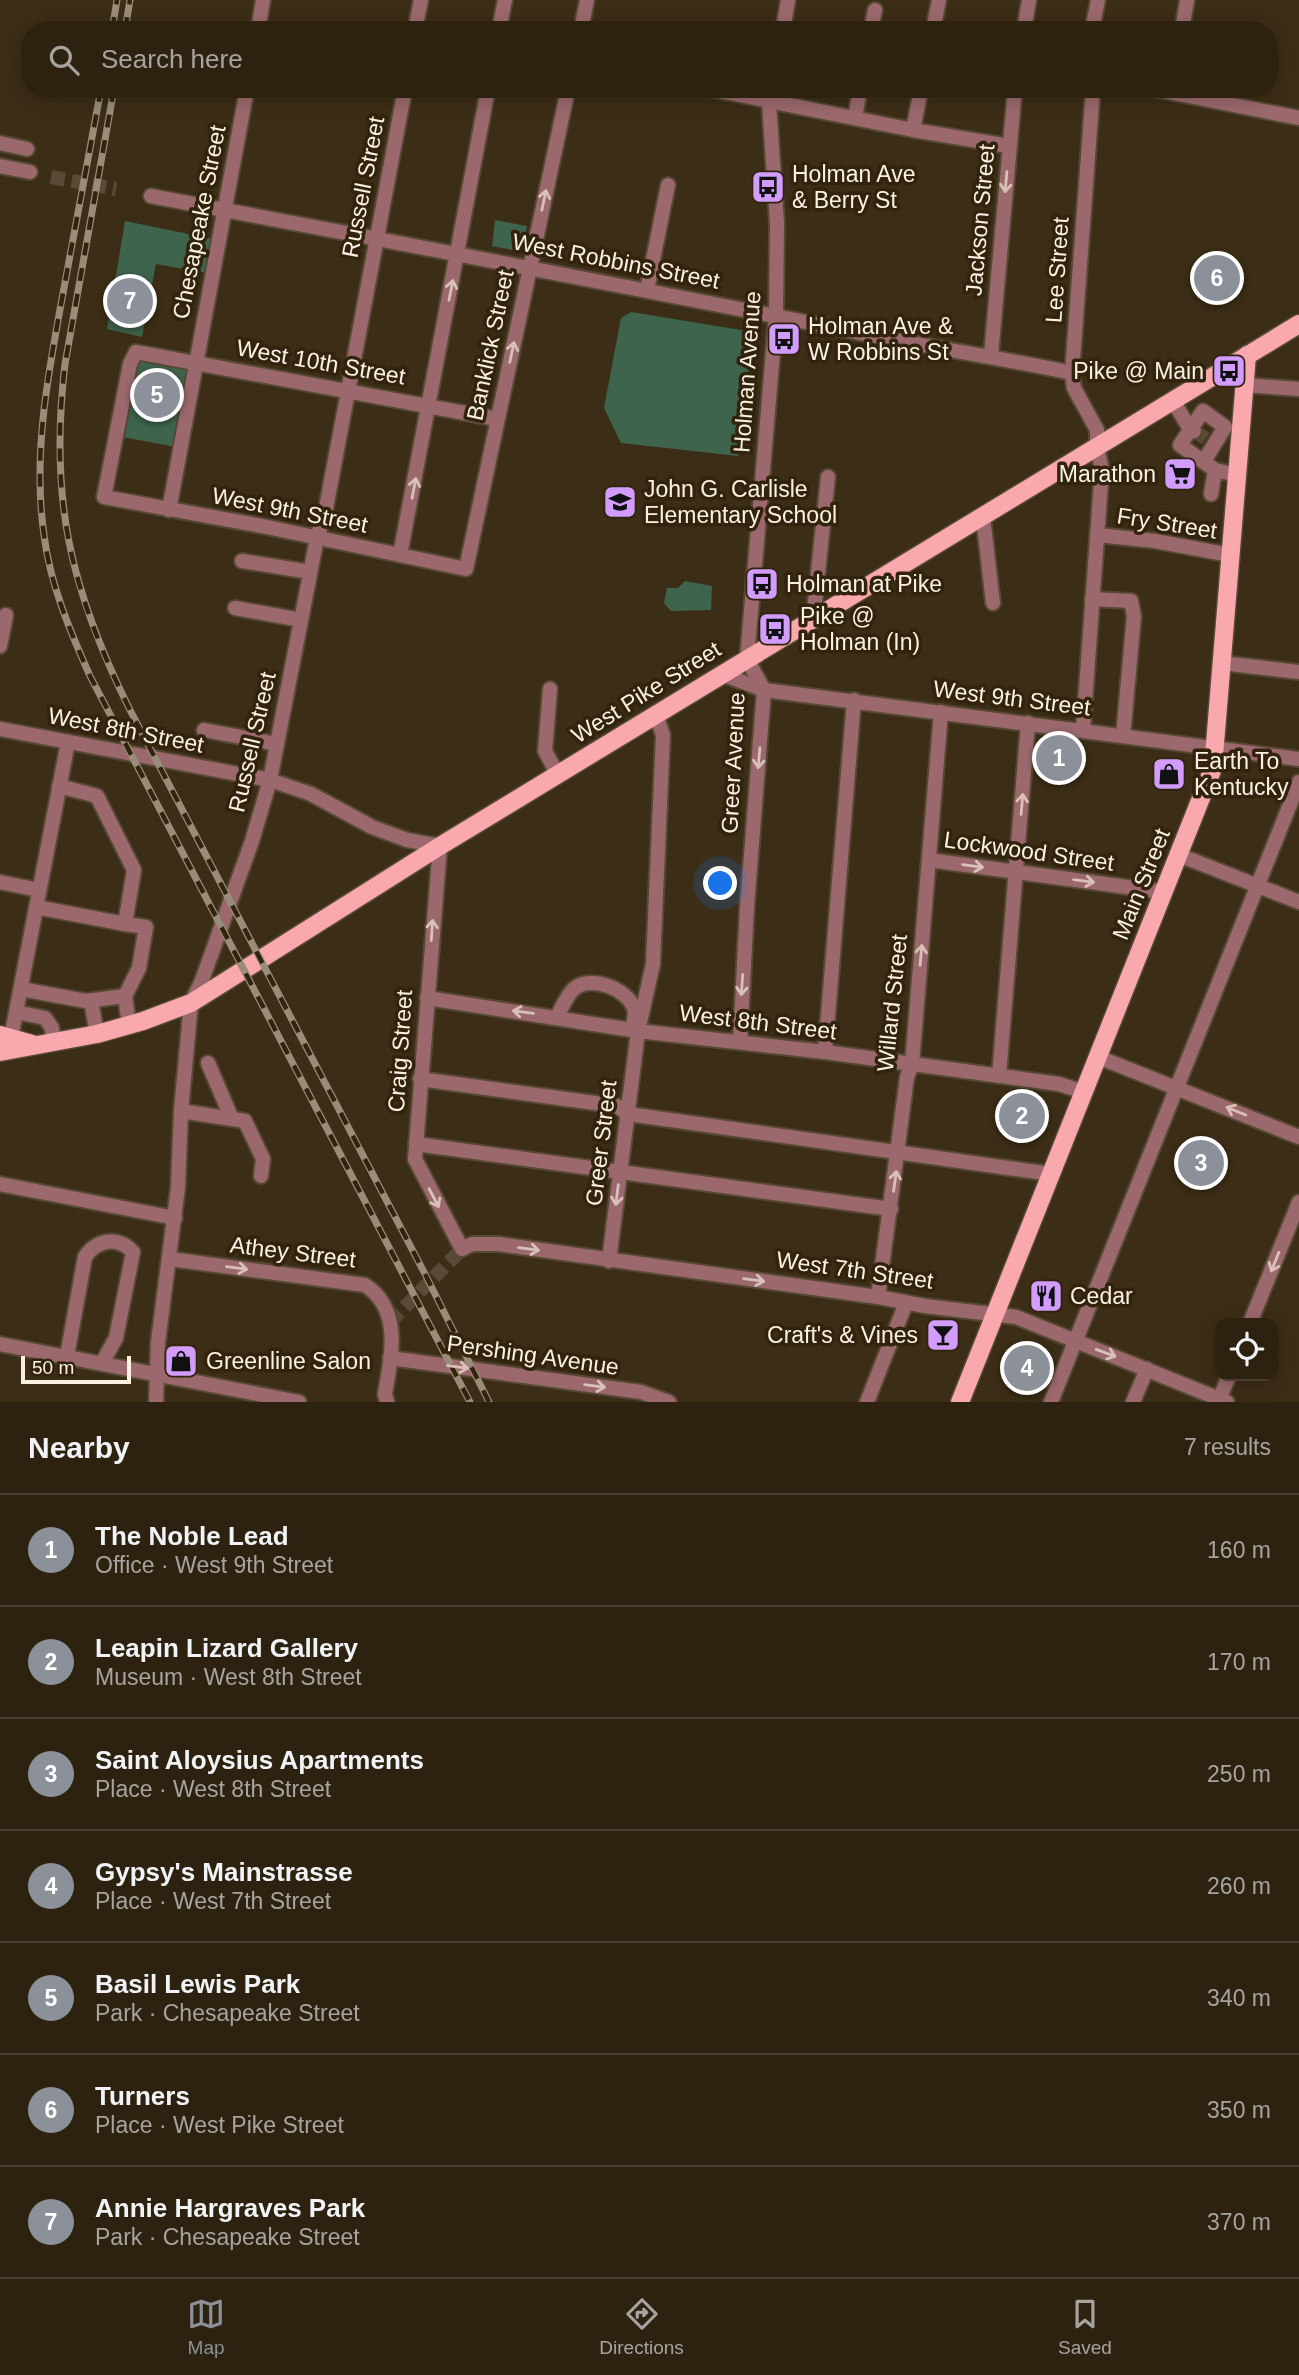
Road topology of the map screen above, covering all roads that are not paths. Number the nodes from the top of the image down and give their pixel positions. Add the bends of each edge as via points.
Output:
1 (263, 0) edge
2 (421, 0) edge
3 (505, 0) edge
4 (587, 0) edge
5 (788, 0) edge
6 (939, 0) edge
7 (1029, 0) edge
8 (1098, 0) edge
9 (1187, 0) edge
10 (875, 10) dead end
11 (260, 21) edge
12 (417, 21) edge
13 (501, 21) edge
14 (583, 21) edge
15 (784, 21) edge
16 (873, 21) edge
17 (935, 21) edge
18 (1026, 21) edge
19 (1094, 21) edge
20 (1184, 21) edge
21 (245, 98) edge
22 (403, 98) edge
23 (486, 98) edge
24 (566, 98) edge
25 (770, 98) edge
26 (781, 98) edge
27 (858, 98) edge
28 (919, 98) edge
29 (1014, 98) edge
30 (1092, 98) edge
31 (1204, 98) edge
32 (855, 118) junction
33 (1299, 118) edge
34 (913, 130) junction
35 (0, 144) edge
36 (1010, 146) junction
37 (27, 149) dead end
38 (0, 166) edge
39 (30, 172) dead end
40 (668, 185) dead end
41 (151, 197) dead end
42 (224, 209) junction
43 (377, 239) junction
44 (458, 253) junction
45 (530, 267) junction
46 (646, 290) junction
47 (776, 316) junction
48 (1299, 324) edge
49 (991, 355) junction
50 (1247, 355) junction
51 (195, 362) junction
52 (1072, 373) junction
53 (1244, 384) junction
54 (1299, 389) edge
55 (348, 390) junction
56 (1173, 401) junction
57 (429, 405) junction
58 (497, 419) junction
59 (1192, 430) junction
60 (1097, 448) junction
61 (1210, 466) junction
62 (1237, 475) junction
63 (828, 477) dead end
64 (1211, 494) dead end
65 (104, 497) joint
66 (169, 510) junction
67 (983, 517) junction
68 (1097, 535) junction
69 (317, 538) junction
70 (400, 555) junction
71 (1230, 555) junction
72 (242, 561) dead end
73 (466, 569) joint
74 (310, 572) junction
75 (1092, 599) junction
76 (993, 604) dead end
77 (235, 608) dead end
78 (6, 615) dead end
79 (301, 620) junction
80 (813, 620) junction
81 (0, 646) edge
82 (747, 659) junction
83 (1222, 663) junction
84 (1299, 672) edge
85 (722, 674) junction
86 (550, 689) dead end
87 (764, 690) junction
88 (854, 700) junction
89 (941, 712) junction
90 (656, 715) junction
91 (1028, 723) junction
92 (0, 729) edge
93 (204, 730) dead end
94 (1083, 730) junction
95 (1123, 736) junction
96 (68, 742) junction
97 (277, 744) junction
98 (1216, 750) junction
99 (1299, 759) edge
100 (558, 775) junction
101 (270, 780) junction
102 (1299, 782) edge
103 (59, 786) junction
104 (440, 846) junction
105 (1179, 855) junction
106 (929, 860) junction
107 (1016, 872) junction
108 (0, 882) edge
109 (1257, 886) junction
110 (39, 890) junction
111 (1164, 892) junction
112 (1299, 902) edge
113 (36, 907) junction
114 (125, 924) junction
115 (20, 989) junction
116 (125, 996) junction
117 (426, 998) junction
118 (91, 1001) junction
119 (191, 1003) junction
120 (16, 1013) junction
121 (557, 1017) junction
122 (129, 1025) junction
123 (635, 1030) junction
124 (97, 1034) junction
125 (740, 1041) junction
126 (4, 1042) edge
127 (46, 1044) junction
128 (825, 1052) junction
129 (1098, 1057) junction
130 (208, 1063) dead end
131 (912, 1064) junction
132 (999, 1076) junction
133 (420, 1080) junction
134 (1176, 1088) junction
135 (1084, 1092) junction
136 (181, 1111) junction
137 (628, 1114) junction
138 (239, 1120) junction
139 (1299, 1136) edge
140 (416, 1144) junction
141 (899, 1153) junction
142 (620, 1171) junction
143 (1051, 1174) junction
144 (261, 1176) dead end
145 (0, 1184) edge
146 (1299, 1202) edge
147 (891, 1209) junction
148 (175, 1218) junction
149 (462, 1249) joint
150 (170, 1259) junction
151 (609, 1261) junction
152 (878, 1297) junction
153 (906, 1303) junction
154 (996, 1314) junction
155 (1252, 1318) edge
156 (1074, 1342) junction
157 (0, 1344) edge
158 (67, 1356) junction
159 (390, 1358) junction
160 (102, 1363) junction
161 (1147, 1369) junction
162 (158, 1374) junction
163 (1228, 1381) edge
164 (1222, 1401) edge
165 (156, 1402) edge
166 (299, 1402) edge
167 (387, 1402) edge
168 (668, 1402) edge
169 (867, 1402) edge
170 (960, 1402) edge
171 (1051, 1402) edge
172 (1133, 1402) edge

1 - 11 street
2 - 12 street
3 - 13 street
4 - 14 street
5 - 15 street
6 - 17 street
7 - 18 street
8 - 19 street
9 - 20 street
10 - 16 street
21 - 42 street, Chesapeake Street
22 - 43 street, Russell Street
23 - 44 street
45 -> 24 street, Banklick Street
25 - 47 street, Holman Avenue
26 - 32 street
27 - 32 street
28 - 34 street
29 - 36 street, Jackson Street
30 - 52 street, Lee Street
31 - 33 street
32 - 34 street
34 - 36 street
35 - 37 street
36 -> 49 street, Jackson Street
38 - 39 street
40 - 46 street
41 - 42 street, West Robbins Street
42 - 43 street, West Robbins Street
42 - 51 street, Chesapeake Street
43 - 44 street, West Robbins Street
43 - 55 street, Russell Street
44 - 45 street, West Robbins Street
57 -> 44 street
45 - 46 street, West Robbins Street
58 -> 45 street, Banklick Street
46 - 47 street, West Robbins Street
47 - 49 street, West Robbins Street
47 - 82 street, Holman Avenue
48 - 50 main road, West Pike Street
49 - 52 street, West Robbins Street
50 - 53 main road, Main Street
50 - 56 main road, West Pike Street
51 - 55 street, West 10th Street
51 - 65 street, West 10th Street via 136,352
51 - 66 street, Chesapeake Street
52 - 60 street, Lee Street via 1074,388 1097,430
53 - 54 street
53 - 62 main road, Main Street
55 - 57 street, West 10th Street
55 - 69 street, Russell Street
56 - 59 street
56 - 60 main road, West Pike Street
57 - 58 street, West 10th Street
70 -> 57 street
58 - 73 street, Banklick Street
59 - 61 street via 1180,445
59 - 61 street via 1203,411 1225,426 1212,443
60 - 67 main road, West Pike Street
60 - 68 street, Lee Street via 1102,469
61 - 62 street
61 - 64 street
62 - 71 main road, Main Street
63 - 80 street
65 - 66 street, West 9th Street
66 - 69 street, West 9th Street
67 - 76 street
67 - 80 main road, West Pike Street
68 - 71 street, Fry Street
68 - 75 street, Lee Street
69 - 70 street, West 9th Street
69 - 74 street, Russell Street
70 - 73 street, West 9th Street
71 - 83 main road, Main Street
72 - 74 street
74 - 79 street, Russell Street
75 - 94 street, Lee Street
75 - 95 street via 1131,601 1134,616
77 - 79 street
78 - 81 street
79 - 97 street, Russell Street
80 - 82 main road, West Pike Street
82 - 85 main road, West Pike Street
82 - 87 street, Greer Avenue
83 - 84 street
83 - 98 main road, Main Street
85 - 87 street, West 9th Street
85 - 90 main road, West Pike Street
86 - 100 street via 545,751
87 - 88 street, West 9th Street
87 -> 125 street, Greer Avenue
88 - 89 street, West 9th Street
88 - 128 street
89 - 91 street, West 9th Street
89 - 106 street, Willard Street
90 - 100 main road, West Pike Street
90 - 123 street via 663,735 653,964
91 - 94 street, West 9th Street
107 -> 91 street
92 - 96 street, West 8th Street
93 - 97 street
94 - 95 street, West 9th Street
95 - 98 street, West 9th Street
96 - 101 street, West 8th Street
96 - 103 street
97 - 101 street, Russell Street
98 - 99 street, West 9th Street
98 - 105 main road, Main Street
100 - 104 main road, West Pike Street
101 - 104 street, West 8th Street via 311,794 407,841
101 - 119 street, Russell Street
102 - 109 street
103 - 110 street
103 - 114 street via 97,796 117,834 134,870
117 -> 104 street, Craig Street
104 - 119 main road, West Pike Street
105 - 109 street
105 - 111 main road, Main Street
106 -> 107 street, Lockwood Street
131 -> 106 street, Willard Street
107 -> 111 street, Lockwood Street
107 - 132 street
108 - 110 street
109 - 112 street
109 - 134 street
110 - 113 street
111 - 129 main road, Main Street
113 - 114 street
113 - 115 street
114 - 116 street via 146,927 139,968
115 - 118 street
115 - 120 street
116 - 118 street
116 - 122 street
121 -> 117 street, West 8th Street
117 - 133 street, Craig Street
118 - 124 street
119 - 122 main road, West Pike Street
119 - 136 street, Russell Street
120 - 126 street
120 - 127 street via 45,1018 52,1028
121 - 123 street, West 8th Street
121 - 123 street via 576,987 592,983 610,987 630,1001
122 - 124 main road, West Pike Street
123 - 125 street, West 8th Street
123 - 137 street, Greer Street
124 - 127 main road, West Pike Street
125 - 128 street, West 8th Street
126 - 127 main road
128 - 131 street, West 8th Street
129 - 134 street
129 - 135 main road, Main Street
130 - 138 street
131 - 132 street, West 8th Street
131 - 141 street, Willard Street
132 - 135 street, West 8th Street
133 - 137 street via 617,1106
133 - 140 street, Craig Street
139 -> 134 street
134 - 156 street
135 - 143 main road, Main Street
136 - 138 street
136 - 148 street, Russell Street
137 - 141 street
137 - 142 street, Greer Street
138 - 144 street via 263,1160
140 - 142 street
140 -> 149 street, Craig Street via 415,1159
141 - 143 street
147 -> 141 street, Willard Street
142 - 147 street
142 -> 151 street, Greer Street
143 - 154 main road, Main Street
145 - 148 street
146 -> 155 street
147 - 152 street, Willard Street
148 - 150 street, Russell Street
149 -> 151 street, West 7th Street via 471,1244 498,1244
150 -> 159 street, Athey Street via 365,1284 386,1307 393,1336
150 - 162 street, Russell Street
151 -> 152 street, West 7th Street
152 - 153 street, West 7th Street
153 - 154 street, West 7th Street
153 - 169 street
154 - 156 street, West 7th Street via 1016,1317
154 - 170 main road, Main Street
156 -> 161 street, West 7th Street
156 - 171 street
157 - 158 street
158 - 160 street
158 - 160 street via 85,1257 100,1243 114,1240 133,1252 116,1338
159 - 167 street
159 -> 168 street, Pershing Avenue via 641,1392
160 - 162 street
161 - 164 street, West 7th Street
161 - 172 street
162 - 165 street, Russell Street
162 - 166 street
163 - 164 street

